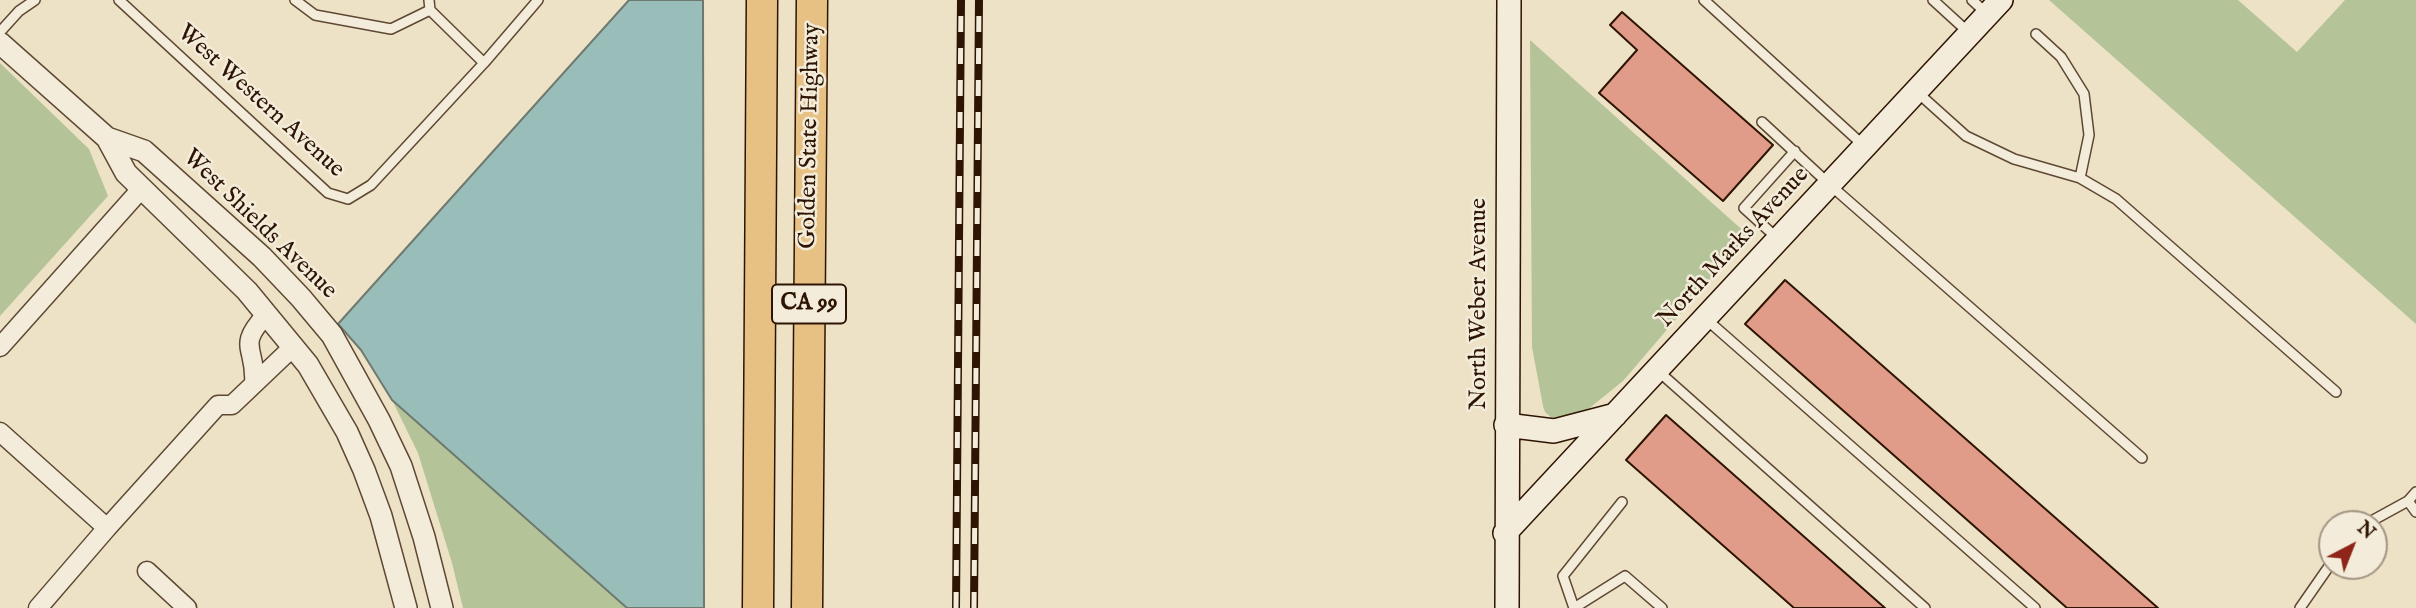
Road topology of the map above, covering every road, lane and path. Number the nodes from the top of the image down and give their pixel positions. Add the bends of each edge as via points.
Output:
1 (35, 0) edge
2 (119, 0) edge
3 (295, 0) edge
4 (538, 0) edge
5 (761, 0) edge
6 (813, 0) edge
7 (1508, 0) edge
8 (1704, 0) edge
9 (1933, 0) edge
10 (430, 5) edge
11 (1986, 5) edge
12 (0, 32) edge
13 (1969, 33) junction
14 (2036, 34) dead end
15 (0, 43) edge
16 (484, 63) junction
17 (1916, 91) junction
18 (1762, 122) dead end
19 (107, 138) junction
20 (1865, 146) junction
21 (1794, 151) junction
22 (2080, 178) junction
23 (1829, 184) junction
24 (142, 188) junction
25 (1778, 239) junction
26 (267, 314) junction
27 (1705, 318) junction
28 (294, 346) junction
29 (0, 347) edge
30 (1657, 370) junction
31 (254, 384) junction
32 (2336, 392) dead end
33 (1615, 415) junction
34 (1506, 425) junction
35 (3, 441) edge
36 (2142, 458) dead end
37 (2416, 492) edge
38 (2408, 501) junction
39 (1622, 502) dead end
40 (2388, 512) edge
41 (2416, 512) edge
42 (107, 528) junction
43 (1506, 533) junction
44 (147, 571) dead end
45 (2319, 580) edge
46 (38, 608) edge
47 (187, 608) edge
48 (406, 608) edge
49 (442, 608) edge
50 (758, 608) edge
51 (807, 608) edge
52 (1507, 608) edge
53 (1574, 608) edge
54 (1662, 608) edge
55 (1925, 608) edge
56 (2035, 608) edge
57 (2300, 608) edge

1 - 12 lane
2 - 16 lane, West Western Avenue via 328,193 348,199 371,185
3 - 10 lane via 315,15 391,29
4 - 16 lane
5 - 50 highway, Golden State Highway / CA 99
6 - 51 highway, Golden State Highway / CA 99
7 - 34 main road, North Weber Avenue
8 - 20 lane
9 - 13 lane
10 - 16 lane
11 - 13 main road, North Marks Avenue
13 - 17 main road, North Marks Avenue
14 - 22 lane via 2061,57 2084,94 2088,135
15 - 19 street, West Shields Avenue
17 - 20 main road, North Marks Avenue
17 - 22 lane via 1966,136 2014,159
18 - 21 lane
19 - 24 street, West Shields Avenue via 126,173
19 - 49 street, West Shields Avenue via 144,150 262,257 332,335 401,466
20 - 23 main road, North Marks Avenue
21 - 23 lane
21 - 25 lane via 1744,208
22 - 32 lane via 2116,199
23 - 25 main road, North Marks Avenue
23 - 36 lane
24 - 26 street, West Shields Avenue
24 - 29 street
25 - 27 main road, North Marks Avenue
26 - 28 street, West Shields Avenue
26 - 31 street via 249,337
27 - 30 main road, North Marks Avenue
27 - 56 lane
28 - 31 street
28 - 48 street, West Shields Avenue via 326,394 364,470
30 - 33 main road, North Marks Avenue
30 - 55 lane
31 - 42 street via 232,405 218,405
33 - 34 main road via 1554,431
33 - 43 main road, North Marks Avenue
34 - 43 main road, North Weber Avenue
35 - 42 street
37 - 38 lane
38 - 40 lane
38 - 41 lane
39 - 53 lane via 1563,576
42 - 46 street
43 - 52 main road, North Weber Avenue
44 - 47 street
45 - 57 lane
53 - 54 lane via 1626,576

